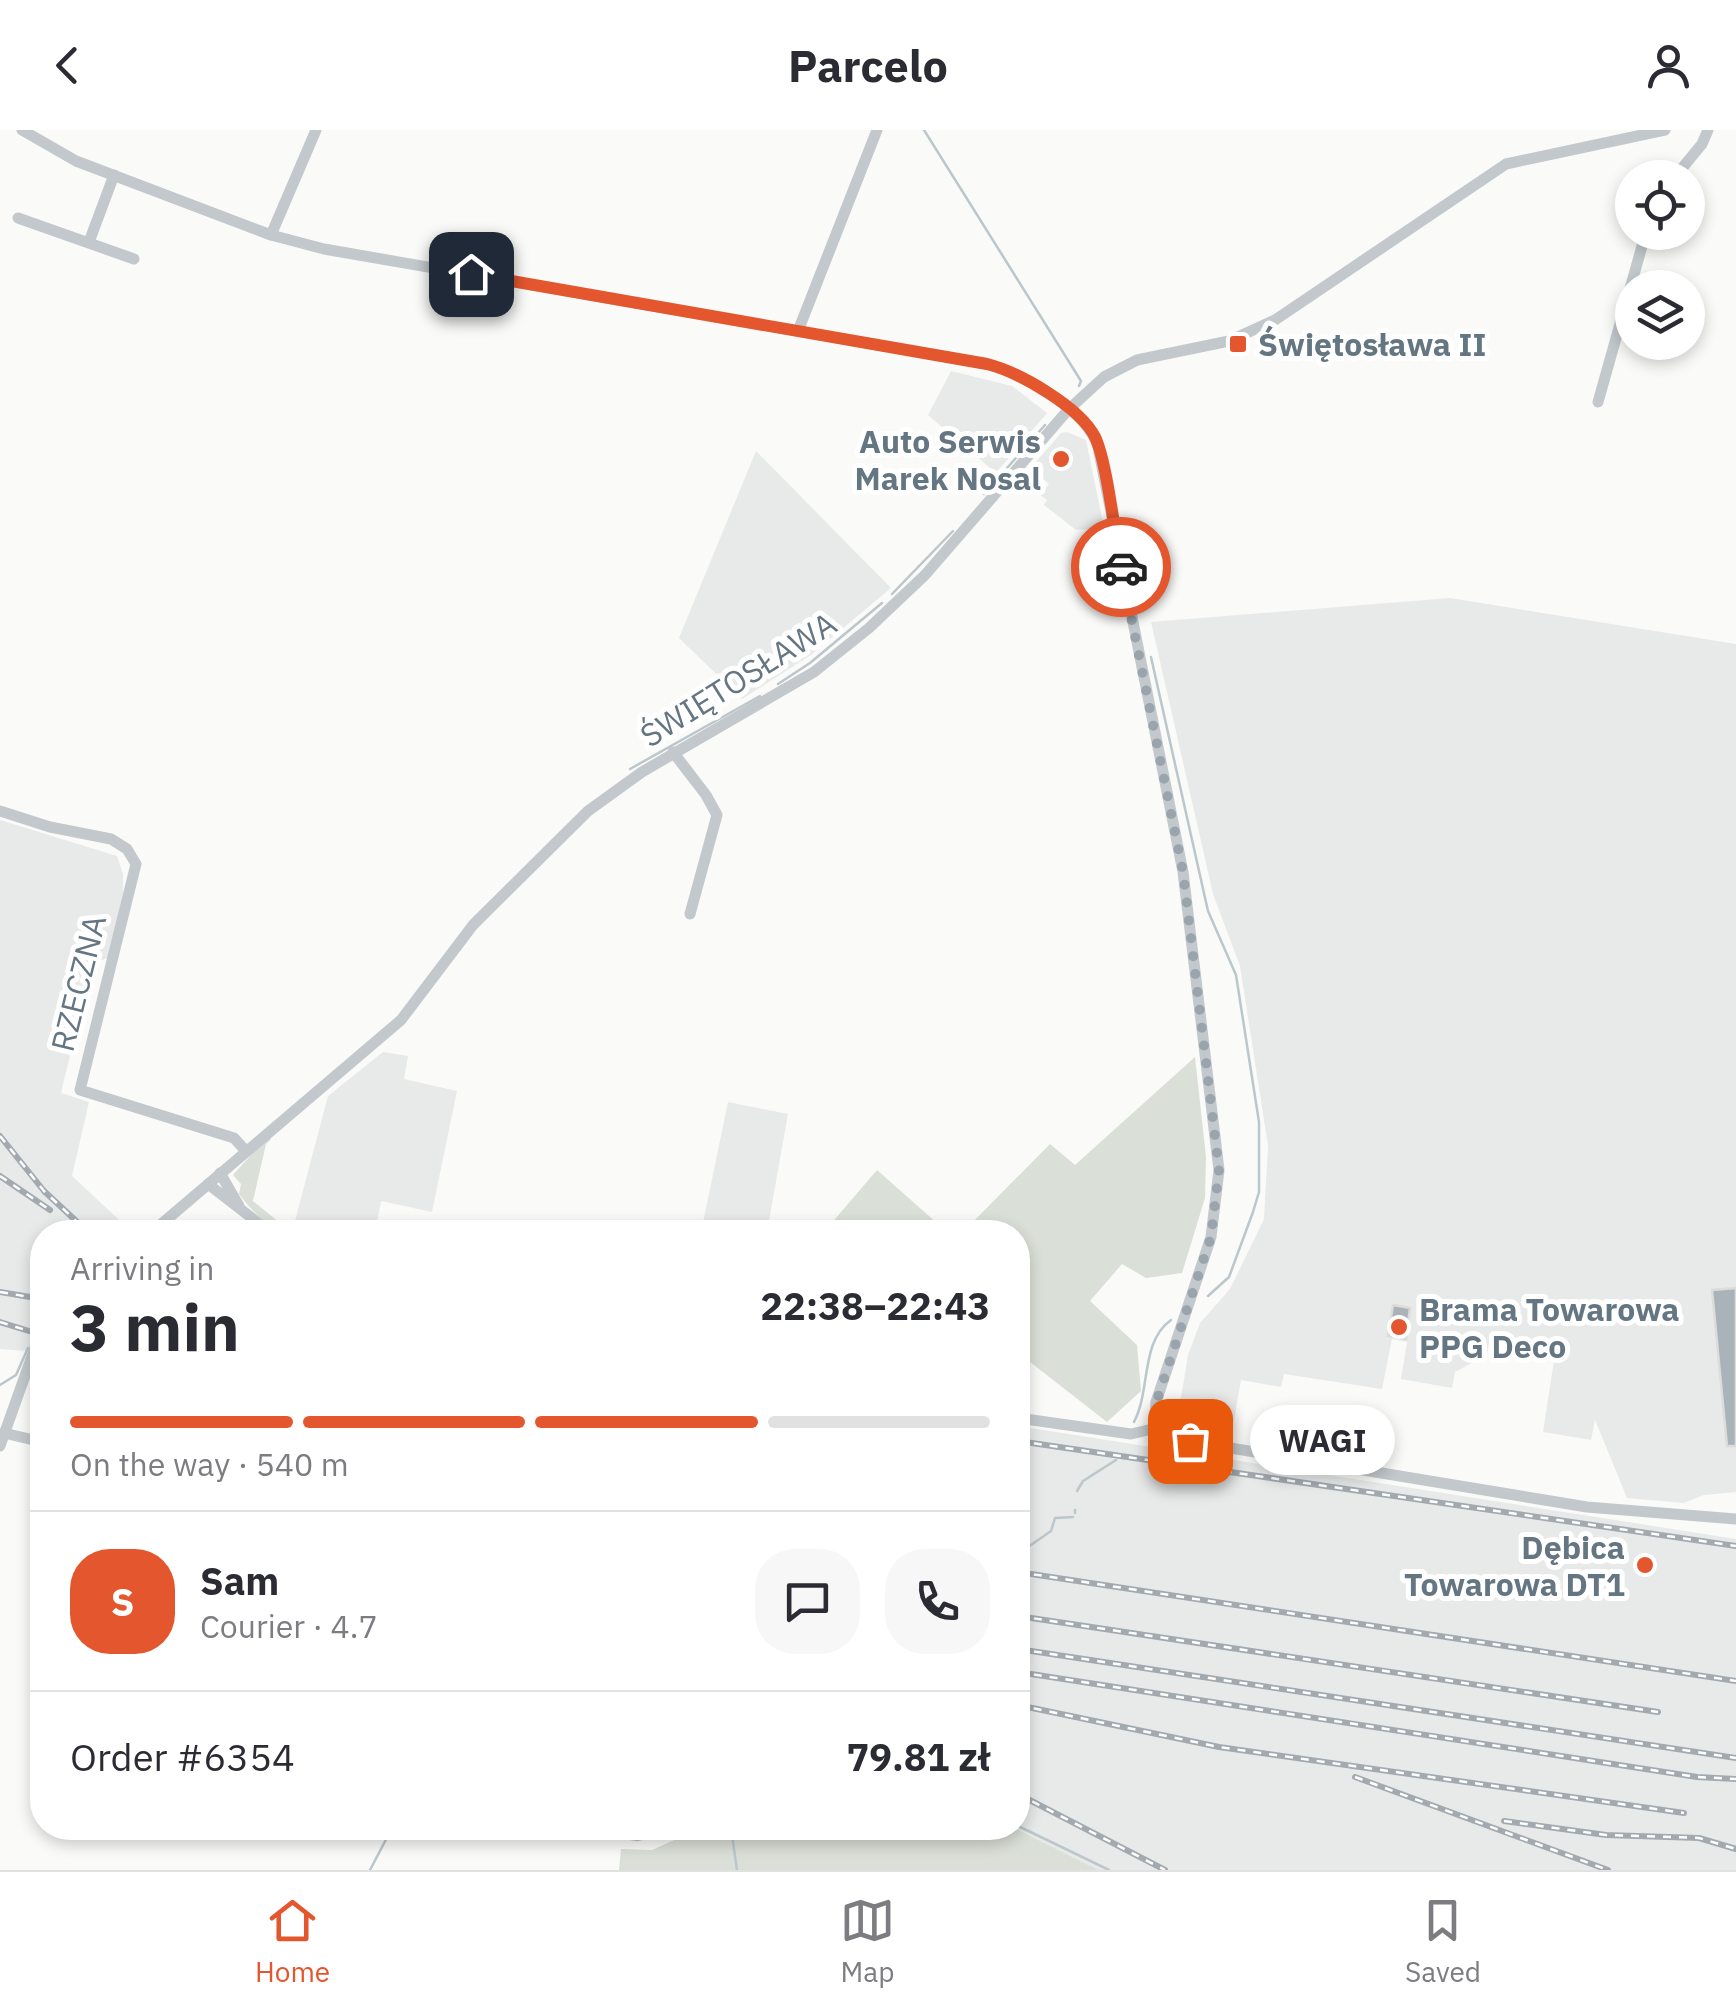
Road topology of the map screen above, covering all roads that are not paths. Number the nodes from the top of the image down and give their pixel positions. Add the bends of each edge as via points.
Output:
1 (22, 130) edge
2 (316, 130) edge
3 (877, 130) edge
4 (1665, 130) edge
5 (1708, 130) edge
6 (1689, 160) edge
7 (114, 176) junction
8 (18, 218) dead end
9 (272, 234) junction
10 (90, 242) junction
11 (1641, 250) edge
12 (134, 259) dead end
13 (798, 331) junction
14 (1598, 402) dead end
15 (1068, 410) junction
16 (674, 752) junction
17 (0, 811) edge
18 (690, 914) dead end
19 (245, 1150) junction
20 (220, 1173) junction
21 (208, 1184) junction
22 (241, 1210) junction
23 (166, 1220) edge
24 (254, 1220) edge
25 (30, 1353) edge
26 (6, 1403) edge
27 (1030, 1420) edge
28 (1161, 1427) junction
29 (2, 1440) edge
30 (30, 1441) edge
31 (1736, 1518) edge

1 - 7 street
2 - 9 street
3 - 13 street
4 - 15 street, ŚWIĘTOSŁAWA via 1521,158 1494,170 1275,320 1229,341 1126,364
5 - 6 street
7 - 9 street
7 - 10 street
8 - 10 street
9 - 13 street via 342,252
10 - 12 street
11 - 14 street
13 - 15 street via 1003,368
15 - 16 street, ŚWIĘTOSŁAWA via 941,558 869,628 802,679
15 - 28 street via 1093,433 1098,448 1172,806 1215,1114 1217,1205 1156,1402
16 - 18 street via 716,815
16 - 19 street, ŚWIĘTOSŁAWA via 559,836 461,939 401,1020
17 - 19 street, RZECZNA via 111,839 136,864 80,1090 234,1138
19 - 20 street, ŚWIĘTOSŁAWA
20 - 21 street, ŚWIĘTOSŁAWA
20 - 22 street
21 - 22 street
21 - 23 street, ŚWIĘTOSŁAWA
22 - 24 street
25 - 26 street
26 - 29 street
27 - 28 street via 1131,1434
28 - 31 street via 1182,1440 1587,1506
29 - 30 street

